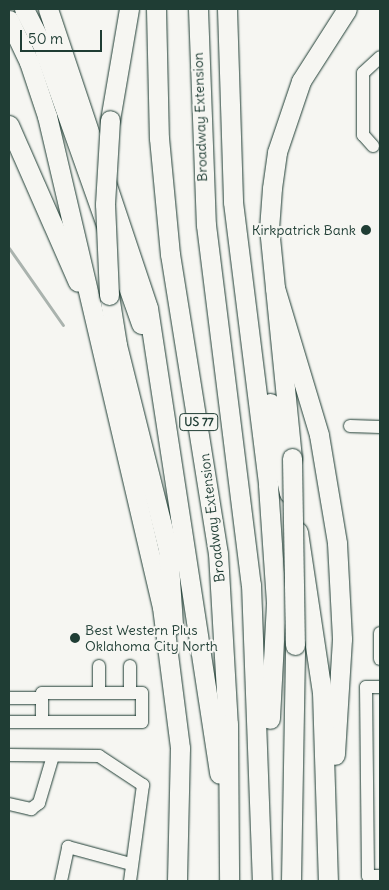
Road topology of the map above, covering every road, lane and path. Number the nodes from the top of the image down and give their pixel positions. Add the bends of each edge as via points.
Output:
1 (24, 9) edge
2 (48, 9) edge
3 (129, 9) edge
4 (156, 9) edge
5 (198, 9) edge
6 (227, 9) edge
7 (346, 9) edge
8 (9, 20) edge
9 (380, 57) edge
10 (374, 68) edge
11 (9, 125) edge
12 (373, 146) dead end
13 (242, 283) junction
14 (275, 288) junction
15 (88, 303) junction
16 (159, 380) junction
17 (350, 426) dead end
18 (380, 427) edge
19 (380, 633) edge
20 (171, 654) junction
21 (380, 659) edge
22 (99, 666) dead end
23 (130, 666) dead end
24 (380, 687) edge
25 (99, 692) junction
26 (130, 692) junction
27 (9, 698) edge
28 (42, 698) junction
29 (9, 722) edge
30 (42, 722) junction
31 (9, 756) edge
32 (53, 756) junction
33 (9, 804) edge
34 (328, 836) junction
35 (229, 837) junction
36 (131, 864) junction
37 (262, 873) edge
38 (61, 881) edge
39 (130, 881) edge
40 (177, 881) edge
41 (228, 881) edge
42 (291, 881) edge
43 (328, 881) edge
44 (378, 881) edge

1 - 16 highway via 42,44
2 - 16 highway via 133,254 148,308
3 - 20 highway, bridge via 120,57 105,204 109,294 117,345 168,549 174,598
4 - 35 highway, Broadway Extension / US 77 via 159,138 170,254 218,554 227,690
5 - 37 highway, Broadway Extension / US 77 via 206,225 252,594
6 - 13 highway via 230,145
7 - 14 highway via 301,82 277,152 270,229
8 - 15 highway via 47,116
9 - 10 street
10 - 12 street via 363,73 363,135
11 - 15 highway
13 - 34 highway via 308,583 322,692
13 - 37 highway via 268,485 276,603
14 - 34 highway via 319,435 337,543 342,639
14 - 42 highway, bridge via 292,458
15 - 20 highway
16 - 35 highway
17 - 18 street
19 - 21 street
20 - 40 highway via 180,748
22 - 25 street
23 - 26 street
24 - 44 street via 366,687 368,876 379,876
25 - 26 street
25 - 28 street via 42,693
26 - 30 street via 142,692 142,722
27 - 28 street
28 - 30 street
29 - 30 street
31 - 32 street
32 - 33 street via 39,803 31,809
32 - 36 street via 99,756 143,785 143,810
34 - 43 highway
35 - 41 highway, Broadway Extension / US 77
36 - 38 street via 68,847
36 - 39 street

